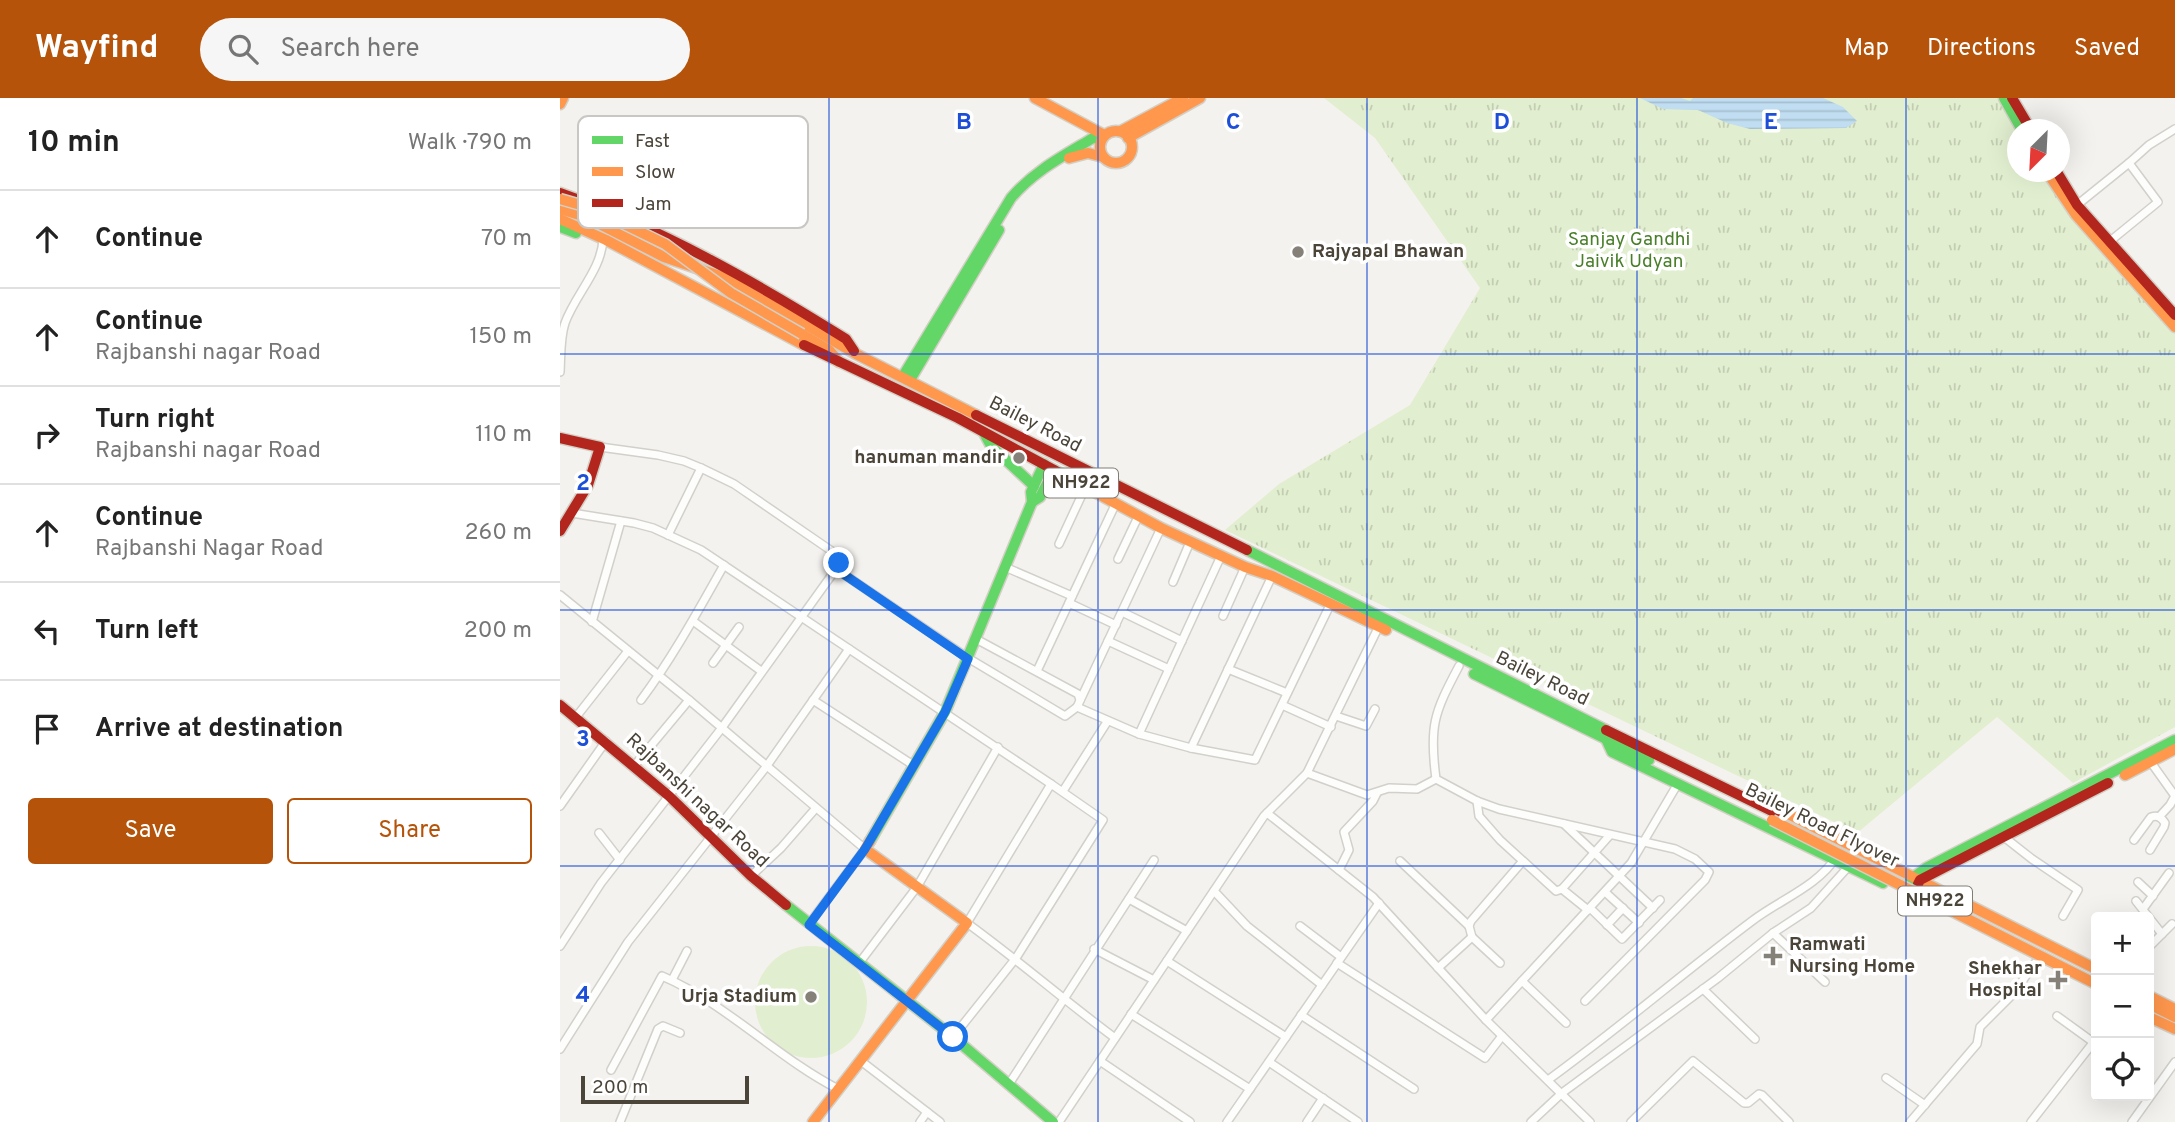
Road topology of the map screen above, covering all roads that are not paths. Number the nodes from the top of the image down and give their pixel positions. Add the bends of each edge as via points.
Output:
1 (563, 98) edge
2 (1035, 98) edge
3 (1183, 98) edge
4 (1200, 98) edge
5 (2004, 98) edge
6 (2012, 98) edge
7 (560, 104) edge
8 (2016, 119) edge
9 (2024, 119) edge
10 (2175, 129) edge
11 (1125, 135) junction
12 (1102, 137) junction
13 (1102, 157) junction
14 (2129, 163) junction
15 (2054, 182) edge
16 (2063, 182) edge
17 (560, 193) edge
18 (560, 199) edge
19 (578, 199) edge
20 (578, 204) edge
21 (2077, 205) junction
22 (560, 209) edge
23 (578, 215) edge
24 (560, 219) edge
25 (560, 227) edge
26 (578, 227) edge
27 (580, 228) edge
28 (607, 228) edge
29 (632, 228) edge
30 (644, 228) edge
31 (603, 238) junction
32 (2109, 242) junction
33 (2174, 319) edge
34 (560, 342) edge
35 (856, 354) junction
36 (839, 362) junction
37 (560, 372) edge
38 (906, 378) junction
39 (983, 432) junction
40 (560, 438) edge
41 (600, 447) junction
42 (1044, 464) junction
43 (701, 468) junction
44 (1054, 470) junction
45 (1106, 480) junction
46 (1034, 486) junction
47 (1088, 487) junction
48 (1032, 502) junction
49 (1115, 505) junction
50 (572, 513) junction
51 (1138, 517) junction
52 (621, 521) junction
53 (1161, 528) junction
54 (560, 531) edge
55 (1216, 534) junction
56 (668, 535) junction
57 (1190, 542) junction
58 (1059, 544) dead end
59 (1221, 556) junction
60 (1118, 559) dead end
61 (724, 565) junction
62 (1005, 567) junction
63 (1245, 567) junction
64 (836, 569) junction
65 (1267, 574) junction
66 (1173, 582) dead end
67 (560, 595) edge
68 (1071, 600) junction
69 (1331, 603) junction
70 (1122, 612) junction
71 (1223, 616) dead end
72 (799, 617) junction
73 (693, 621) junction
74 (592, 622) junction
75 (1116, 625) junction
76 (1379, 626) junction
77 (738, 627) dead end
78 (976, 639) junction
79 (1108, 641) junction
80 (1182, 641) junction
81 (726, 645) junction
82 (849, 649) junction
83 (628, 651) junction
84 (968, 659) junction
85 (713, 663) dead end
86 (1459, 666) junction
87 (1228, 668) junction
88 (1169, 669) junction
89 (761, 671) junction
90 (1037, 671) junction
91 (659, 676) junction
92 (1287, 694) junction
93 (641, 699) dead end
94 (689, 700) junction
95 (813, 700) junction
96 (1079, 703) junction
97 (560, 705) edge
98 (1282, 705) junction
99 (1375, 709) dead end
100 (945, 712) junction
101 (1336, 716) junction
102 (576, 717) junction
103 (1107, 722) junction
104 (1331, 727) junction
105 (721, 729) junction
106 (1139, 734) junction
107 (1607, 735) junction
108 (2175, 740) edge
109 (606, 741) junction
110 (998, 747) junction
111 (1191, 748) junction
112 (2175, 749) edge
113 (2147, 760) junction
114 (913, 765) junction
115 (634, 766) junction
116 (766, 767) junction
117 (1307, 773) junction
118 (1436, 779) junction
119 (1051, 783) junction
120 (1677, 785) junction
121 (1063, 791) junction
122 (1377, 793) junction
123 (669, 796) junction
124 (1477, 801) junction
125 (560, 806) edge
126 (816, 808) junction
127 (1267, 813) junction
128 (1774, 817) junction
129 (2159, 817) junction
130 (1564, 824) junction
131 (599, 833) dead end
132 (710, 835) junction
133 (1610, 835) junction
134 (2004, 837) junction
135 (2134, 840) dead end
136 (1845, 842) junction
137 (1644, 843) junction
138 (865, 849) junction
139 (2150, 850) dead end
140 (1593, 854) junction
141 (620, 859) junction
142 (1835, 859) junction
143 (1154, 860) dead end
144 (1882, 860) junction
145 (1400, 861) dead end
146 (1522, 862) junction
147 (1849, 866) junction
148 (1339, 870) junction
149 (2169, 873) dead end
150 (751, 876) junction
151 (1618, 877) junction
152 (1873, 878) junction
153 (1917, 878) junction
154 (2137, 882) dead end
155 (917, 887) junction
156 (1562, 888) junction
157 (1214, 891) junction
158 (1605, 892) junction
159 (1906, 894) junction
160 (2153, 896) junction
161 (1955, 897) junction
162 (1129, 899) junction
163 (1660, 900) dead end
164 (2136, 901) dead end
165 (1378, 903) junction
166 (1623, 908) junction
167 (1653, 908) junction
168 (1589, 909) junction
169 (2144, 912) edge
170 (2147, 912) edge
171 (1945, 913) junction
172 (2063, 916) dead end
173 (967, 923) junction
174 (1639, 923) junction
175 (2154, 924) edge
176 (2172, 924) dead end
177 (809, 925) junction
178 (1607, 925) junction
179 (1300, 926) dead end
180 (1469, 926) junction
181 (1187, 931) junction
182 (2023, 932) junction
183 (1773, 933) junction
184 (2162, 934) junction
185 (1472, 937) junction
186 (2154, 942) edge
187 (560, 946) edge
188 (2015, 947) junction
189 (1094, 949) junction
190 (2059, 950) junction
191 (687, 951) dead end
192 (1016, 958) junction
193 (2038, 959) junction
194 (1339, 960) junction
195 (1167, 961) junction
196 (860, 962) junction
197 (1500, 962) dead end
198 (2051, 966) junction
199 (2091, 966) edge
200 (1438, 968) junction
201 (2092, 975) edge
202 (672, 980) junction
203 (1154, 981) junction
204 (1522, 981) junction
205 (2091, 981) edge
206 (1825, 982) dead end
207 (1322, 985) junction
208 (2091, 986) edge
209 (1703, 989) junction
210 (2154, 998) edge
211 (907, 999) junction
212 (1063, 999) junction
213 (1585, 1001) dead end
214 (2154, 1006) edge
215 (2175, 1009) edge
216 (1131, 1014) junction
217 (2154, 1014) edge
218 (1301, 1015) junction
219 (2057, 1016) dead end
220 (2175, 1017) edge
221 (2154, 1019) edge
222 (1486, 1020) junction
223 (1566, 1023) dead end
224 (2175, 1024) edge
225 (2175, 1029) edge
226 (680, 1033) dead end
227 (1502, 1035) junction
228 (953, 1037) junction
229 (1286, 1037) junction
230 (1115, 1038) junction
231 (2092, 1038) edge
232 (1755, 1039) dead end
233 (2091, 1045) edge
234 (560, 1049) edge
235 (861, 1061) junction
236 (1100, 1061) junction
237 (1269, 1062) junction
238 (2175, 1062) edge
239 (611, 1070) dead end
240 (1886, 1078) dead end
241 (1548, 1080) junction
242 (1009, 1084) junction
243 (838, 1089) junction
244 (1250, 1089) junction
245 (1414, 1089) dead end
246 (1562, 1093) junction
247 (1323, 1098) junction
248 (1925, 1105) junction
249 (927, 1112) junction
250 (620, 1122) edge
251 (813, 1122) edge
252 (920, 1122) edge
253 (940, 1122) edge
254 (1053, 1122) edge
255 (1059, 1122) edge
256 (1190, 1122) edge
257 (1227, 1122) edge
258 (1307, 1122) edge
259 (1358, 1122) edge
260 (1531, 1122) edge
261 (1590, 1122) edge
262 (1631, 1122) edge
263 (1789, 1122) edge
264 (1910, 1122) edge
265 (2031, 1122) edge
266 (2132, 1122) edge

1 - 7 main road
2 - 12 main road
3 - 11 main road
4 - 11 main road
5 - 8 main road
6 - 9 main road
10 - 14 street
11 - 12 main road via 1113,130
11 - 13 main road via 1132,149 1126,160 1114,163
12 - 13 main road
12 - 38 main road via 1093,138 1024,181
13 - 38 main road via 1076,155 1028,185
14 - 21 street
14 - 32 street via 2158,202
15 - 33 main road via 2076,215
16 - 21 main road
17 - 19 main road
18 - 20 main road, bridge
21 - 32 main road
22 - 23 main road, Bailey Road / NH922
24 - 26 main road, Bailey Road / NH922
25 - 31 main road
27 - 31 main road, Bailey Road / NH922
28 - 35 main road, Bailey Road / NH922 via 664,257 723,276
29 - 36 main road, bridge via 665,244 731,293 829,350
30 - 35 main road via 738,275 846,339
31 - 34 street via 601,254 565,322
31 - 36 main road, Bailey Road / NH922
32 - 33 main road
34 - 37 street
35 - 38 main road, Bailey Road / NH922
36 - 39 main road, Bailey Road / NH922
38 - 45 main road, Bailey Road / NH922
39 - 42 main road, Bailey Road / NH922
39 - 46 main road via 991,446
40 - 41 main road
41 - 43 street
41 - 50 main road via 588,485
42 - 44 main road, Bailey Road / NH922
42 - 46 main road
43 - 56 street
43 - 64 street via 734,484 835,554
44 - 47 main road, Bailey Road / NH922
44 - 48 main road via 1041,497
45 - 47 main road via 1160,515 1151,517
45 - 55 main road, Bailey Road / NH922
46 - 48 main road
47 - 49 main road, Bailey Road / NH922
47 - 58 street
48 - 62 main road
49 - 51 main road, Bailey Road / NH922
49 - 68 street
50 - 52 street
50 - 54 main road
51 - 53 main road, Bailey Road / NH922
51 - 60 street
52 - 56 street
52 - 74 street
53 - 57 main road, Bailey Road / NH922
53 - 70 street
55 - 65 main road via 1182,524 1178,528
55 - 107 main road, Bailey Road / NH922
56 - 61 street
57 - 59 main road, Bailey Road / NH922
57 - 66 street
59 - 63 main road, Bailey Road / NH922
59 - 80 street
61 - 72 street
61 - 73 street
62 - 68 street
62 - 78 main road
63 - 65 main road, Bailey Road / NH922
63 - 71 street
64 - 72 street
64 - 84 street
65 - 69 main road, Bailey Road / NH922
65 - 87 street
67 - 74 street
68 - 75 street
68 - 90 street
69 - 76 main road, Bailey Road / NH922
69 - 92 street
70 - 75 street
70 - 80 street
72 - 82 street
72 - 89 street
73 - 81 street
73 - 91 street
74 - 83 street
75 - 79 street
76 - 86 main road, Bailey Road / NH922
76 - 101 street
77 - 81 street
78 - 84 main road
78 - 90 street
79 - 88 street
79 - 96 street
80 - 88 street
81 - 85 street
81 - 89 street
82 - 95 street
82 - 100 street
83 - 91 street
83 - 102 street
84 - 96 street via 1060,716 1068,716
84 - 100 main road
86 - 107 main road, Bailey Road / NH922
86 - 118 street via 1434,716
87 - 92 street
87 - 111 street
88 - 106 street
89 - 105 street
90 - 96 street via 1078,694
91 - 93 street
91 - 94 street
92 - 98 street
94 - 105 street
94 - 115 street
95 - 114 street
95 - 116 street
96 - 103 street
97 - 102 main road, Rajbanshi nagar Road
98 - 104 street
98 - 111 street via 1255,760
99 - 101 street via 1366,726
100 - 110 street
100 - 114 main road
101 - 104 street
102 - 109 main road, Rajbanshi nagar Road
103 - 106 street
103 - 121 street
104 - 117 street
105 - 116 street
105 - 123 street
106 - 111 street
107 - 120 main road via 1612,752
107 - 128 main road, Bailey Road Flyover / NH922
107 - 136 main road via 1615,729
108 - 113 main road
109 - 115 main road, Rajbanshi nagar Road
109 - 125 street
110 - 119 street
110 - 155 street
112 - 113 main road
113 - 129 street via 2175,796
113 - 134 main road
113 - 153 main road
114 - 138 main road
115 - 123 main road, Rajbanshi nagar Road
116 - 126 street
116 - 132 street
117 - 122 street via 1362,794
117 - 127 street
118 - 122 street via 1417,789 1389,788
118 - 124 street
119 - 121 street
119 - 173 street
120 - 137 street
120 - 142 main road
121 - 192 street via 1104,820
122 - 148 street via 1344,832 1349,850
123 - 132 main road, Rajbanshi nagar Road
123 - 141 street
124 - 130 street
124 - 146 street via 1481,819
126 - 138 street
126 - 150 street
127 - 148 street
127 - 157 street
128 - 201 main road, Bailey Road Flyover / NH922
128 - 205 main road, Bailey Road Flyover / NH922, bridge
129 - 135 street via 2151,817
129 - 139 street via 2164,827
130 - 133 street
130 - 140 street
131 - 141 street
132 - 150 main road, Rajbanshi nagar Road
132 - 234 street via 628,942
133 - 137 street
133 - 140 street
134 - 153 main road
134 - 172 street via 2078,890
136 - 142 street
136 - 144 main road
137 - 151 street
137 - 213 street via 1675,849 1695,859 1709,875
138 - 155 main road
138 - 177 street
140 - 151 street
140 - 156 street
141 - 187 street
142 - 147 main road
142 - 241 street via 1812,884 1754,920
143 - 162 street
144 - 152 main road
144 - 153 main road
145 - 180 street
146 - 156 street via 1552,889
146 - 180 street
147 - 152 main road
147 - 183 street via 1811,908
148 - 165 street
149 - 160 street
150 - 177 main road, Rajbanshi nagar Road
151 - 158 street
151 - 167 street
152 - 159 main road
153 - 159 main road
153 - 161 main road
154 - 160 street
155 - 173 main road
155 - 196 street
156 - 168 street
157 - 181 street
157 - 207 street via 1247,926
158 - 166 street
158 - 168 street
159 - 171 main road
160 - 170 street
161 - 171 main road
161 - 182 main road
162 - 181 street
162 - 189 street
163 - 167 street
164 - 169 street
165 - 194 street
165 - 200 street
166 - 174 street
166 - 178 street
167 - 174 street
168 - 178 street
168 - 204 street
171 - 188 main road
173 - 192 street
173 - 211 main road
174 - 178 street via 1622,939
175 - 184 street
176 - 184 street
177 - 196 main road, Rajbanshi nagar Road
179 - 194 street
180 - 185 street
181 - 195 street
182 - 188 main road
182 - 190 main road
183 - 206 street
183 - 209 street
184 - 186 street
185 - 197 street
185 - 200 street
188 - 193 main road
189 - 203 street
189 - 212 street
190 - 198 main road
190 - 199 main road
191 - 202 street
192 - 212 street
192 - 228 street
193 - 198 main road
193 - 248 street via 1980,1027 1977,1044
194 - 207 street
194 - 227 street via 1485,1058
195 - 203 street
195 - 229 street
196 - 211 main road, Rajbanshi nagar Road
198 - 208 main road
200 - 222 street
202 - 239 street via 661,977
202 - 243 street
203 - 216 street
204 - 222 street
204 - 223 street
207 - 218 street
209 - 232 street
209 - 246 street
210 - 215 main road
211 - 228 main road, Rajbanshi nagar Road
211 - 235 main road
212 - 230 street
212 - 242 street
214 - 220 main road
216 - 230 street
216 - 244 street
217 - 224 main road
218 - 229 street
218 - 245 street
219 - 231 street
221 - 225 main road
222 - 227 street
226 - 250 street via 663,1026 658,1029
227 - 241 street
228 - 242 main road, Rajbanshi nagar Road
229 - 237 street
230 - 236 street
233 - 265 street
235 - 243 main road
235 - 249 street
236 - 255 street
236 - 256 street
237 - 244 street
237 - 247 street
238 - 266 street
240 - 248 street
241 - 246 street
242 - 254 main road, Rajbanshi nagar Road
243 - 251 main road
244 - 257 street
246 - 260 street
246 - 261 street
247 - 258 street
247 - 259 street
248 - 264 street
249 - 252 street
249 - 253 street
262 - 263 street via 1694,1061 1745,1103 1762,1095

